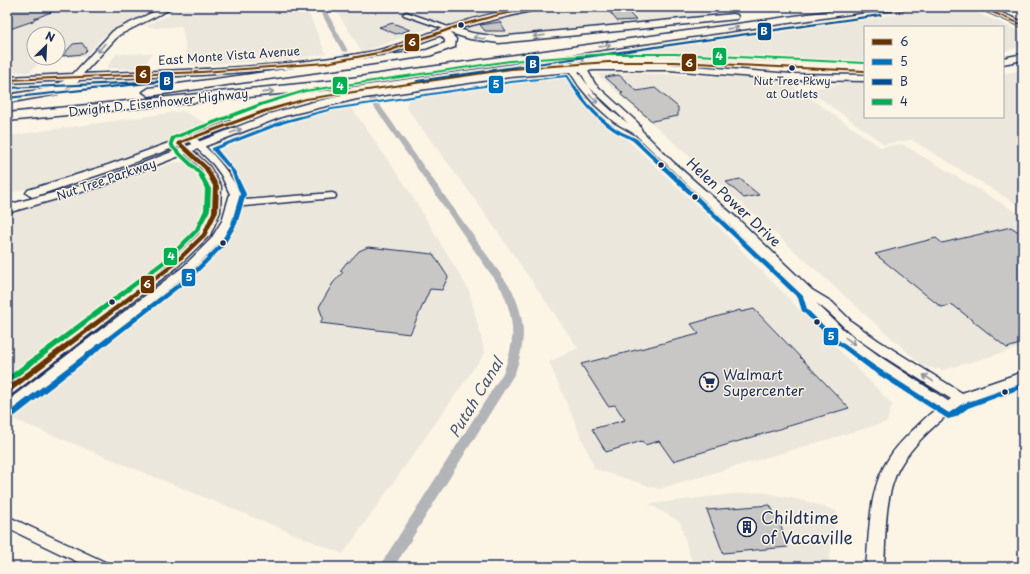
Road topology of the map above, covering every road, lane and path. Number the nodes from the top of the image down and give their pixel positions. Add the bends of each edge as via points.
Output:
1 (174, 7) edge
2 (517, 7) edge
3 (543, 7) edge
4 (818, 7) edge
5 (880, 7) edge
6 (903, 7) edge
7 (981, 7) edge
8 (994, 7) edge
9 (162, 11) junction
10 (838, 13) junction
11 (756, 16) junction
12 (1023, 19) edge
13 (147, 23) junction
14 (1023, 25) edge
15 (442, 29) junction
16 (1023, 57) edge
17 (1004, 61) edge
18 (570, 66) junction
19 (581, 66) junction
20 (1023, 66) edge
21 (1004, 69) edge
22 (864, 71) edge
23 (7, 76) edge
24 (83, 76) junction
25 (864, 78) edge
26 (7, 80) edge
27 (150, 92) junction
28 (7, 99) edge
29 (173, 101) junction
30 (7, 106) edge
31 (7, 117) edge
32 (7, 127) edge
33 (638, 132) junction
34 (195, 142) junction
35 (183, 147) junction
36 (28, 195) junction
37 (332, 196) dead end
38 (7, 200) edge
39 (7, 204) edge
40 (233, 204) junction
41 (7, 210) edge
42 (1023, 377) edge
43 (7, 391) edge
44 (955, 404) junction
45 (7, 408) edge
46 (7, 522) edge
47 (102, 567) edge
48 (875, 567) edge

1 - 9 main road
1 - 13 main road
2 - 15 main road, East Monte Vista Avenue via 464,19
3 - 15 main road, East Monte Vista Avenue
4 - 11 highway, Dwight D. Eisenhower Highway
5 - 10 highway, Dwight D. Eisenhower Highway
6 - 10 highway
7 - 14 main road
8 - 12 main road
9 - 13 main road via 144,21
9 -> 24 main road via 116,33
29 -> 10 highway, Dwight D. Eisenhower Highway via 352,82
11 -> 15 highway via 499,40
11 - 27 highway, Dwight D. Eisenhower Highway via 355,71
13 - 24 main road via 120,38
15 - 24 main road, East Monte Vista Avenue via 380,53 326,63
15 - 27 highway via 451,39 451,45 429,53
16 - 17 main road
18 - 19 main road, Nut Tree Parkway
18 -> 33 street, Helen Power Drive via 580,85 590,96 622,125
34 -> 18 main road, Nut Tree Parkway via 280,114 357,96
18 - 34 main road, Nut Tree Parkway via 511,69 306,99 265,111
19 - 22 main road, Nut Tree Parkway via 674,62
19 - 25 main road, Nut Tree Parkway via 669,67 791,77
19 - 33 street, Helen Power Drive via 592,85 635,125
20 - 21 main road
23 - 24 main road, East Monte Vista Avenue
24 - 26 main road, East Monte Vista Avenue
24 - 28 highway via 54,91
27 - 30 highway, Dwight D. Eisenhower Highway
29 - 31 highway, Dwight D. Eisenhower Highway
29 - 32 highway
33 - 44 street, Helen Power Drive via 808,293 810,305 840,334 877,361
34 - 35 main road, Nut Tree Parkway
34 - 40 street via 226,175 235,194
35 - 36 main road, Nut Tree Parkway
35 - 41 main road, Nut Tree Parkway via 95,185
35 - 43 street via 206,168 216,186 215,212 204,235 173,265
36 - 38 main road, Nut Tree Parkway
36 - 39 main road
37 - 40 street
40 - 45 street via 228,221 215,242 187,269
42 - 44 street
44 - 48 street via 936,416 894,462 880,503
46 - 47 street

